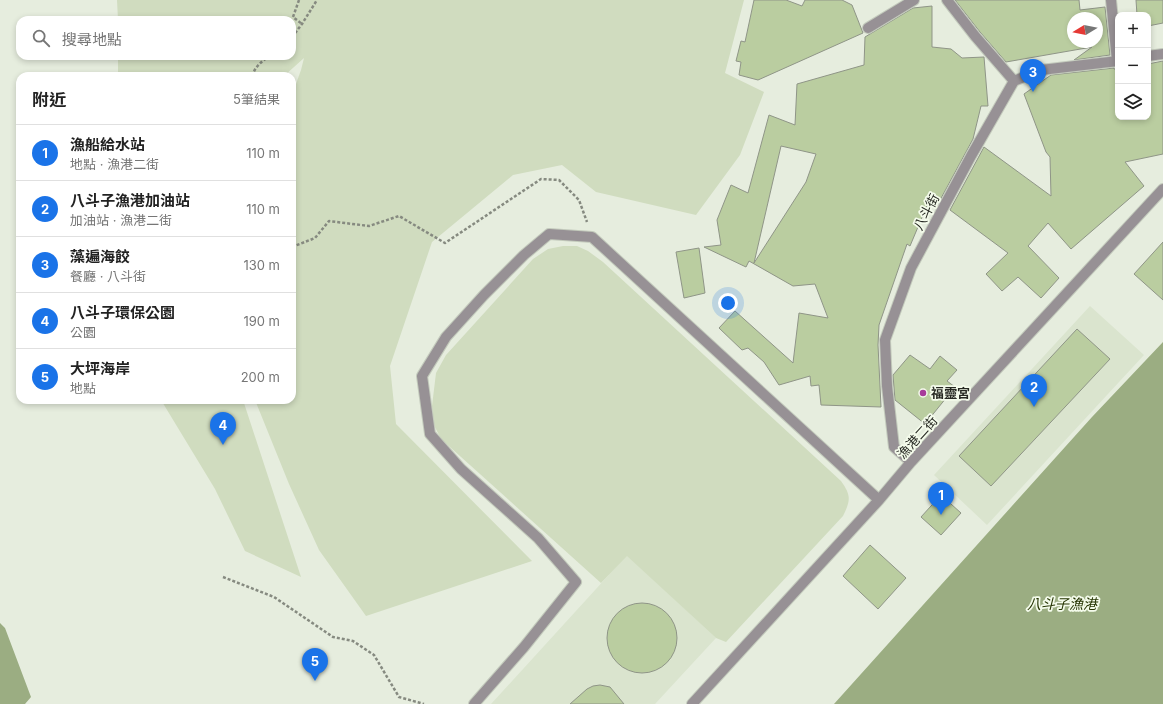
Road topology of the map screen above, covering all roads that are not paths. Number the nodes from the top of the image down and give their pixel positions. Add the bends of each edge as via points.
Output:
1 (913, 0) edge
2 (947, 0) edge
3 (1111, 0) edge
4 (868, 28) dead end
5 (1116, 48) edge
6 (1163, 54) edge
7 (1151, 56) edge
8 (1115, 61) edge
9 (1014, 81) junction
10 (1163, 189) edge
11 (911, 462) junction
12 (879, 500) junction
13 (474, 704) edge
14 (692, 704) edge

1 - 4 street
2 - 9 street
3 - 5 street
6 - 7 street
8 - 9 street via 1041,70
9 - 11 street, 八斗街 via 911,268 885,340 894,447
10 - 11 street, 漁港二街
11 - 12 street, 漁港二街
12 - 13 street via 592,238 549,234 524,255 446,337 422,376 430,434 461,469 538,538 576,582
12 - 14 street, 漁港二街

